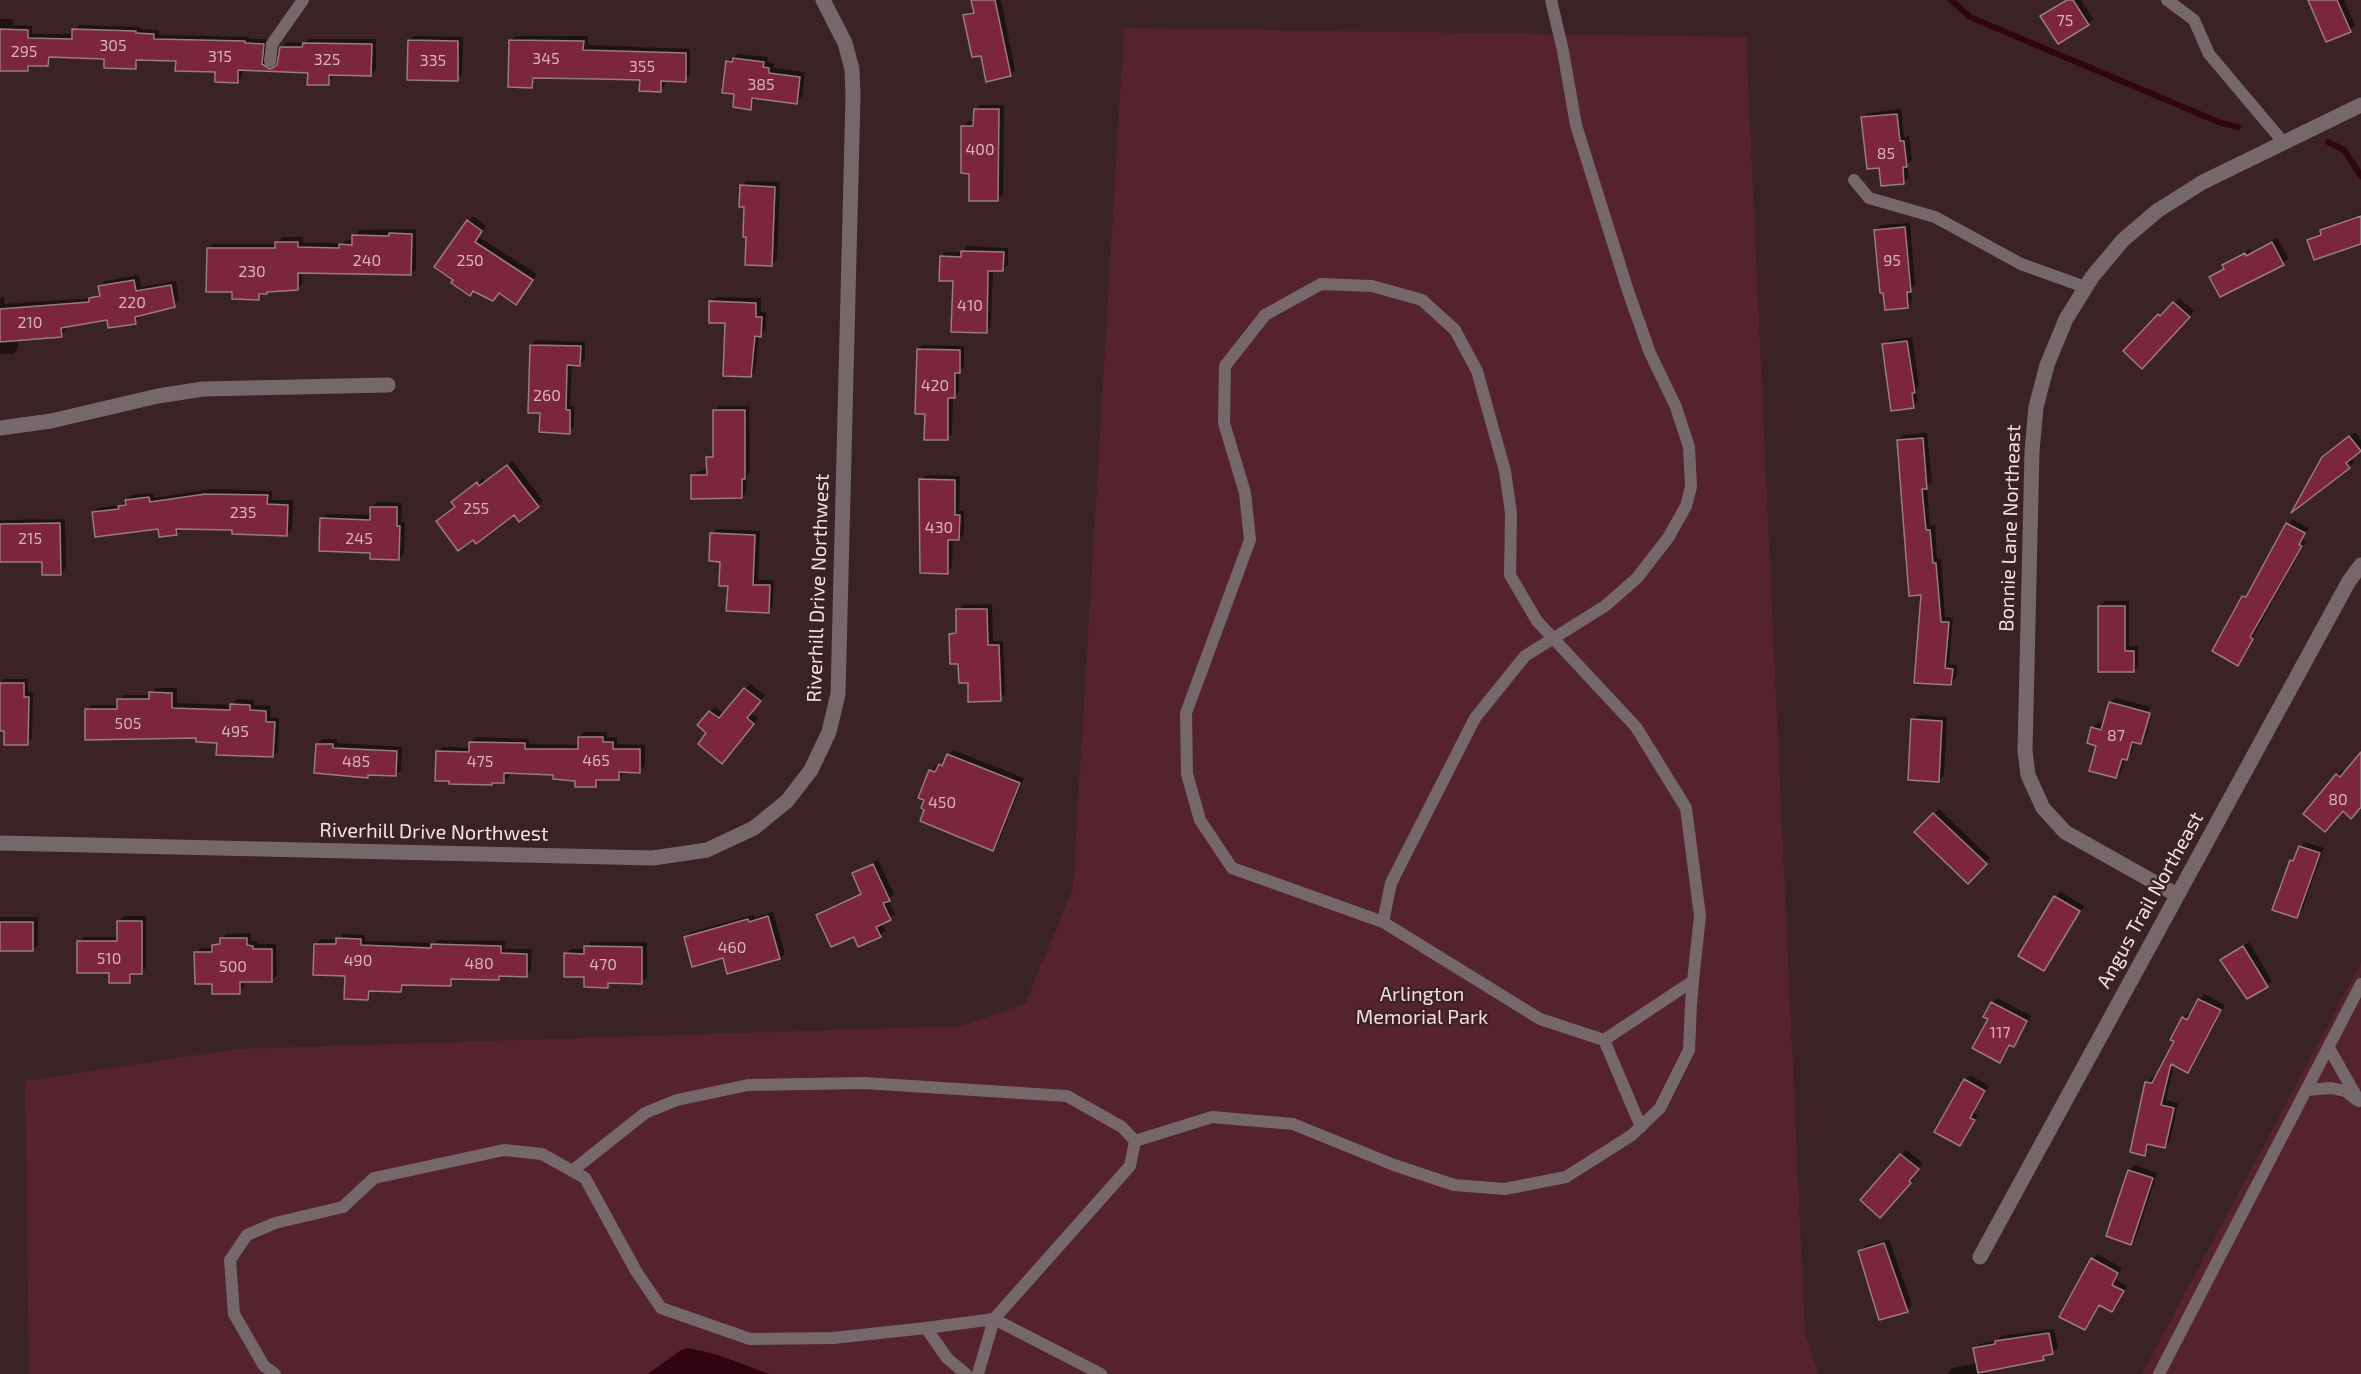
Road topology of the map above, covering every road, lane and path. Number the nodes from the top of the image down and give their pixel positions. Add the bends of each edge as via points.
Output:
1 (303, 0) edge
2 (823, 0) edge
3 (1551, 0) edge
4 (2168, 0) edge
5 (270, 61) dead end
6 (2361, 105) edge
7 (2284, 143) junction
8 (1854, 180) dead end
9 (2085, 287) junction
10 (388, 385) dead end
11 (0, 428) edge
12 (2361, 565) edge
13 (1553, 639) junction
14 (0, 843) edge
15 (2177, 895) junction
16 (1383, 922) junction
17 (1694, 981) junction
18 (2361, 984) edge
19 (1604, 1040) junction
20 (2329, 1048) junction
21 (2307, 1090) junction
22 (2360, 1103) edge
23 (1641, 1127) junction
24 (1135, 1141) junction
25 (573, 1171) junction
26 (1980, 1257) dead end
27 (994, 1319) junction
28 (926, 1328) junction
29 (275, 1374) edge
30 (966, 1374) edge
31 (978, 1374) edge
32 (1101, 1374) edge
33 (2159, 1374) edge

1 - 5 lane via 272,44
2 - 14 street, Riverhill Drive Northwest via 845,43 852,69 853,96 838,694 829,732 811,770 787,801 754,828 707,850 653,858
3 - 13 lane via 1576,125 1605,223 1650,353 1676,407 1691,463 1686,506 1668,538 1637,578 1605,606
4 - 7 lane via 2194,20 2209,54
6 - 7 street, Bonnie Lane Northeast
7 - 9 street, Bonnie Lane Northeast via 2203,182 2157,211 2123,240
8 - 9 lane via 1869,198 1935,217 2021,264
9 - 15 street, Bonnie Lane Northeast via 2066,319 2047,365 2036,407 2031,450 2025,751 2028,776 2043,808 2064,832
10 - 11 street via 203,389
12 - 15 street, Angus Trail Northeast
13 - 16 lane via 1525,656 1475,718 1391,883
13 - 16 lane via 1537,621 1510,575 1511,513 1505,471 1477,371 1455,330 1422,300 1372,285 1321,284 1264,315 1225,366 1224,423 1245,493 1250,540 1186,713 1187,774 1200,820 1232,868
13 - 17 lane via 1636,727 1686,808 1700,916
15 - 26 street, Angus Trail Northeast
16 - 19 lane via 1540,1019
17 - 19 lane
17 - 23 lane via 1689,1050 1660,1108
18 - 20 lane
19 - 23 lane
20 - 21 lane
20 - 22 lane
21 - 22 lane via 2346,1091
21 - 33 lane
23 - 24 lane via 1566,1177 1505,1189 1454,1185 1293,1124 1212,1118
24 - 25 lane via 1122,1127 1067,1096 864,1083 748,1085 677,1100 645,1113
24 - 27 lane via 1130,1166
25 - 28 lane via 585,1178 661,1308 750,1339 833,1338
25 - 29 lane via 542,1154 504,1150 374,1178 343,1207 275,1223 247,1235 230,1260 234,1314 264,1366
27 - 28 lane
27 - 31 lane
27 - 32 lane
28 - 30 lane via 947,1358

